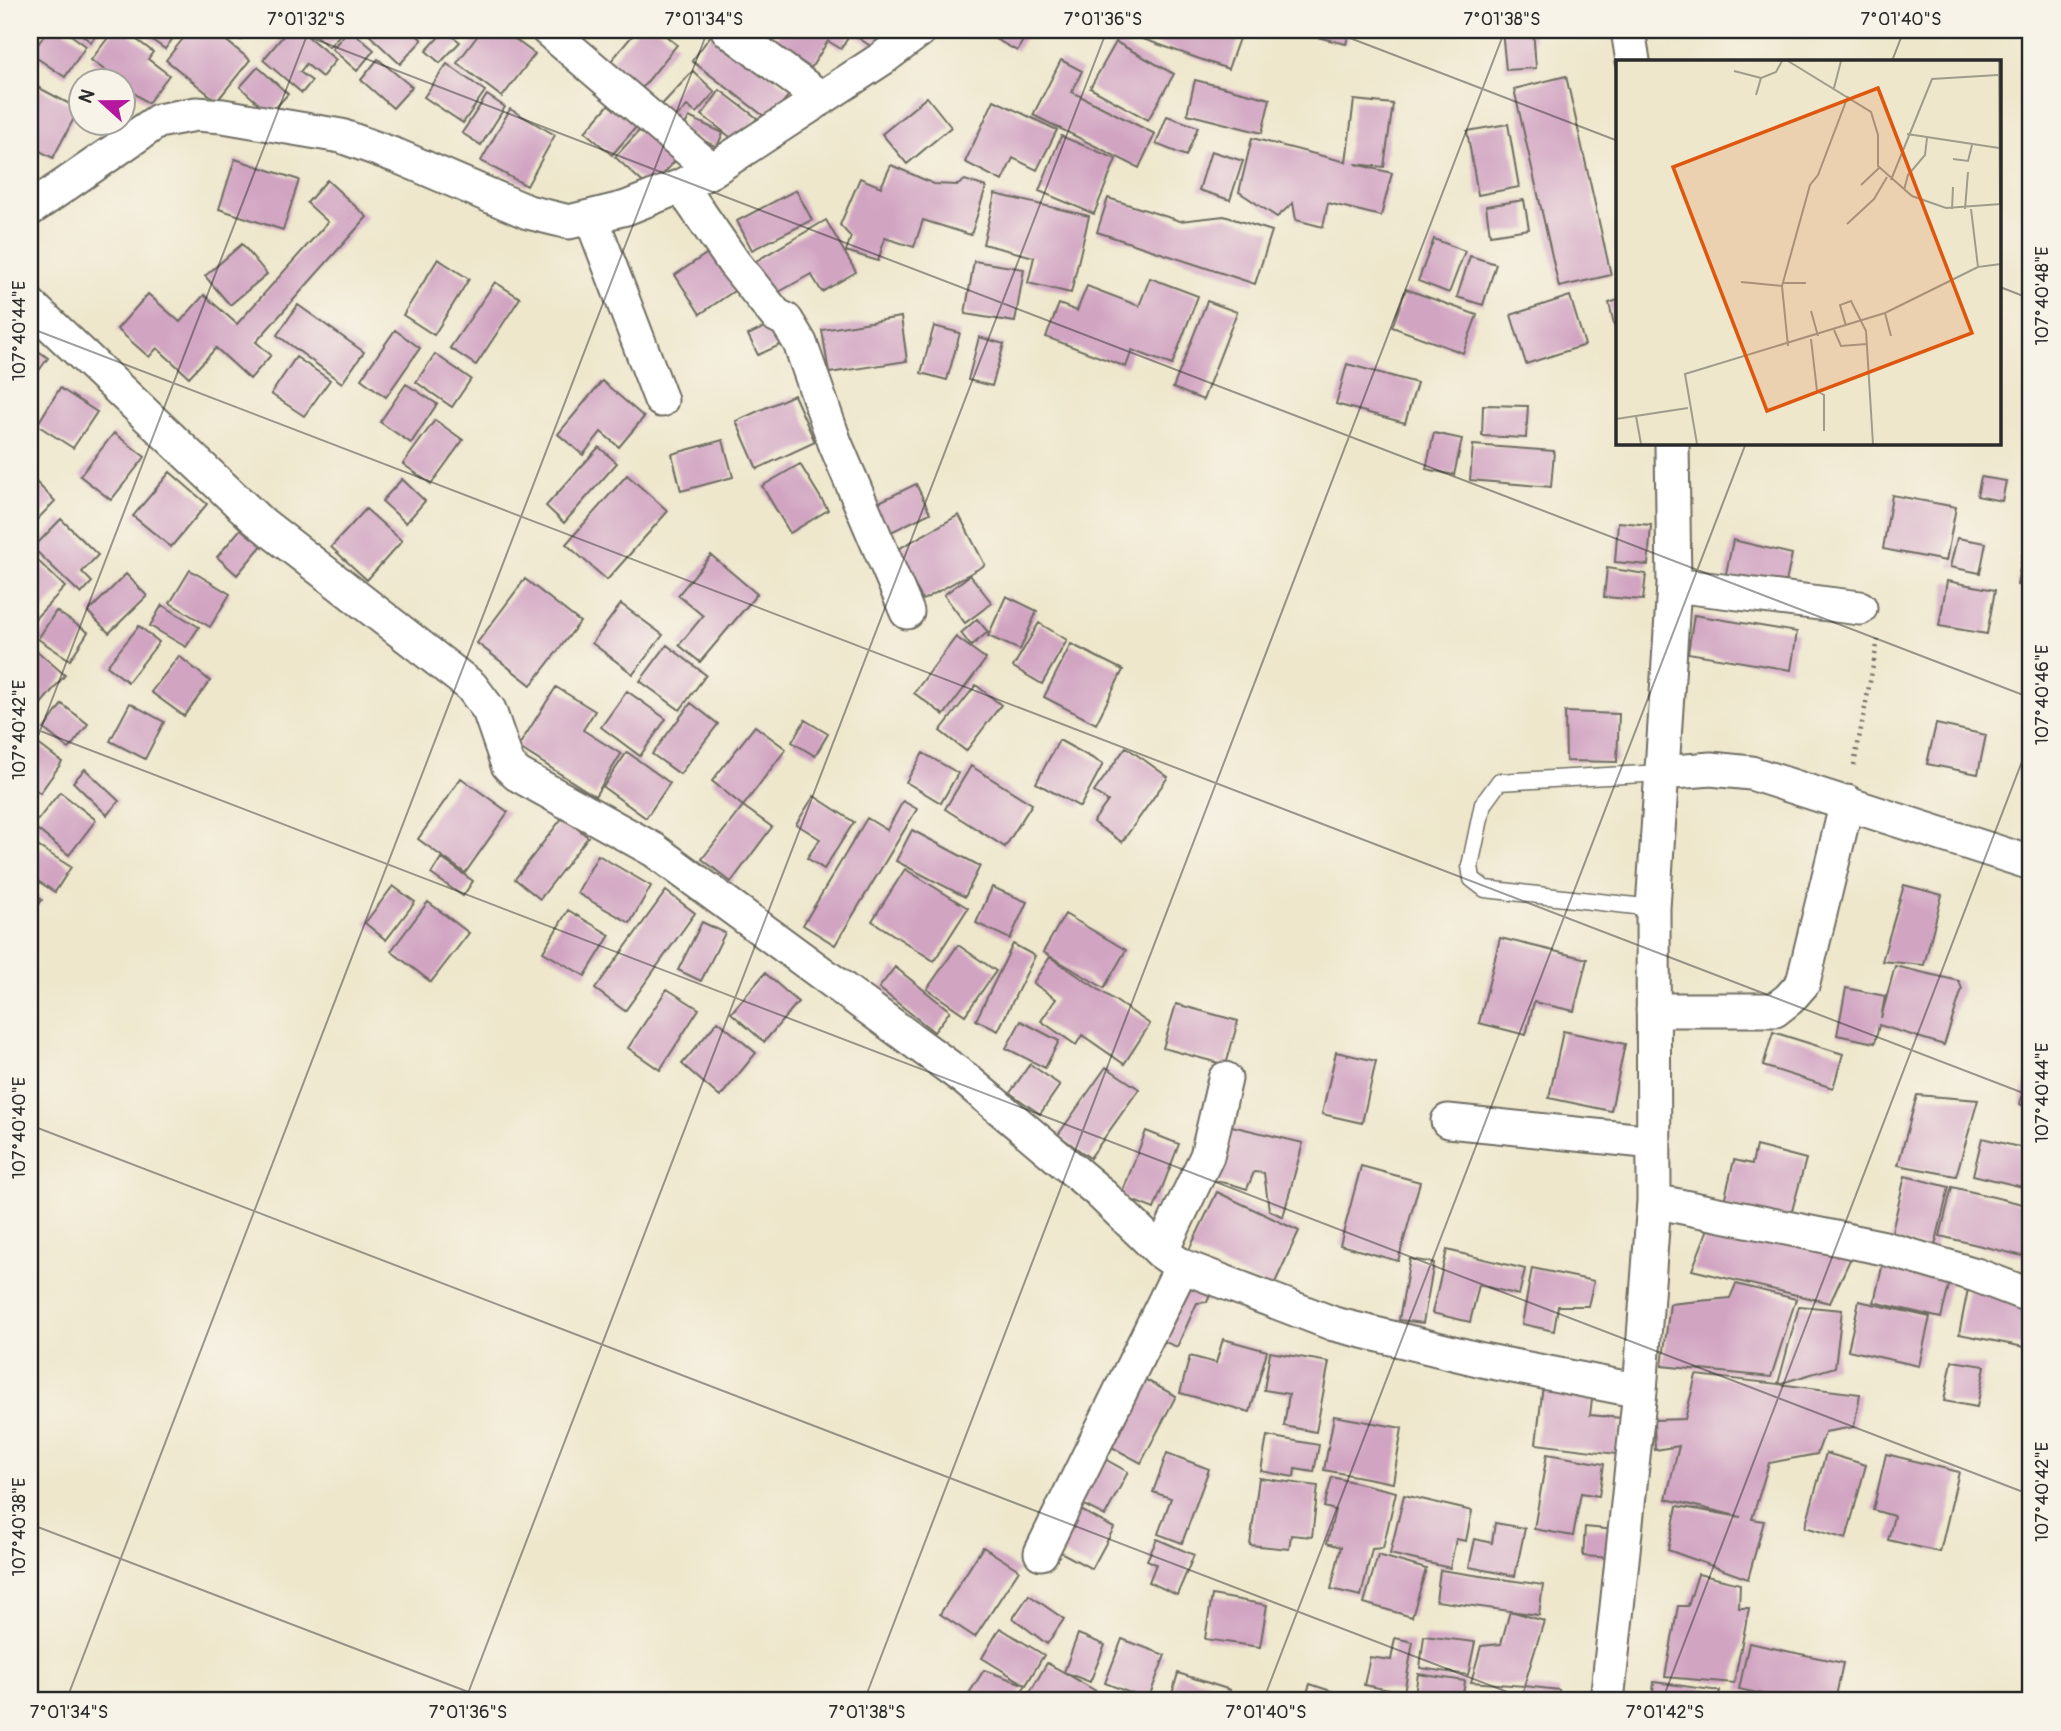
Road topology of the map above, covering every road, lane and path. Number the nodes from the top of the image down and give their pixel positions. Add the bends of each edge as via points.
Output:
1 (548, 30) edge
2 (728, 30) edge
3 (920, 30) edge
4 (1628, 30) edge
5 (1633, 60) edge
6 (821, 98) junction
7 (712, 170) junction
8 (683, 190) junction
9 (30, 209) edge
10 (591, 217) junction
11 (30, 305) edge
12 (661, 400) dead end
13 (1672, 444) edge
14 (1674, 585) junction
15 (1860, 608) joint
16 (906, 611) dead end
17 (1662, 773) junction
18 (1847, 802) junction
19 (2031, 863) edge
20 (1653, 908) junction
21 (1653, 1010) junction
22 (1225, 1079) dead end
23 (1448, 1121) dead end
24 (1654, 1142) junction
25 (1654, 1201) junction
26 (1171, 1259) junction
27 (2031, 1296) edge
28 (1640, 1391) junction
29 (1041, 1553) dead end
30 (1607, 1701) edge

1 - 7 street
2 - 6 street
3 - 6 street
4 - 5 street
6 - 7 street
7 - 8 street
8 - 10 street
8 - 16 street via 800,343 835,443
9 - 10 street via 158,121 196,114 341,136 542,217 569,222
10 - 12 street
11 - 26 street via 256,519 471,686 489,709 508,765 517,774 654,850 964,1078
13 - 14 street
14 - 15 street
14 - 17 street
15 - 18 path via 1872,617 1878,637
17 - 18 street via 1711,769 1751,773
17 - 20 street
17 - 20 lane via 1499,782 1483,804 1470,866 1472,879 1485,889
18 - 19 street
18 - 21 street via 1803,983 1789,999 1775,1010
20 - 21 street
21 - 24 street
22 - 26 street via 1207,1156
23 - 24 street
24 - 25 street
25 - 27 street via 1884,1248
25 - 28 street
26 - 28 street via 1334,1324 1482,1360
26 - 29 street
28 - 30 street

